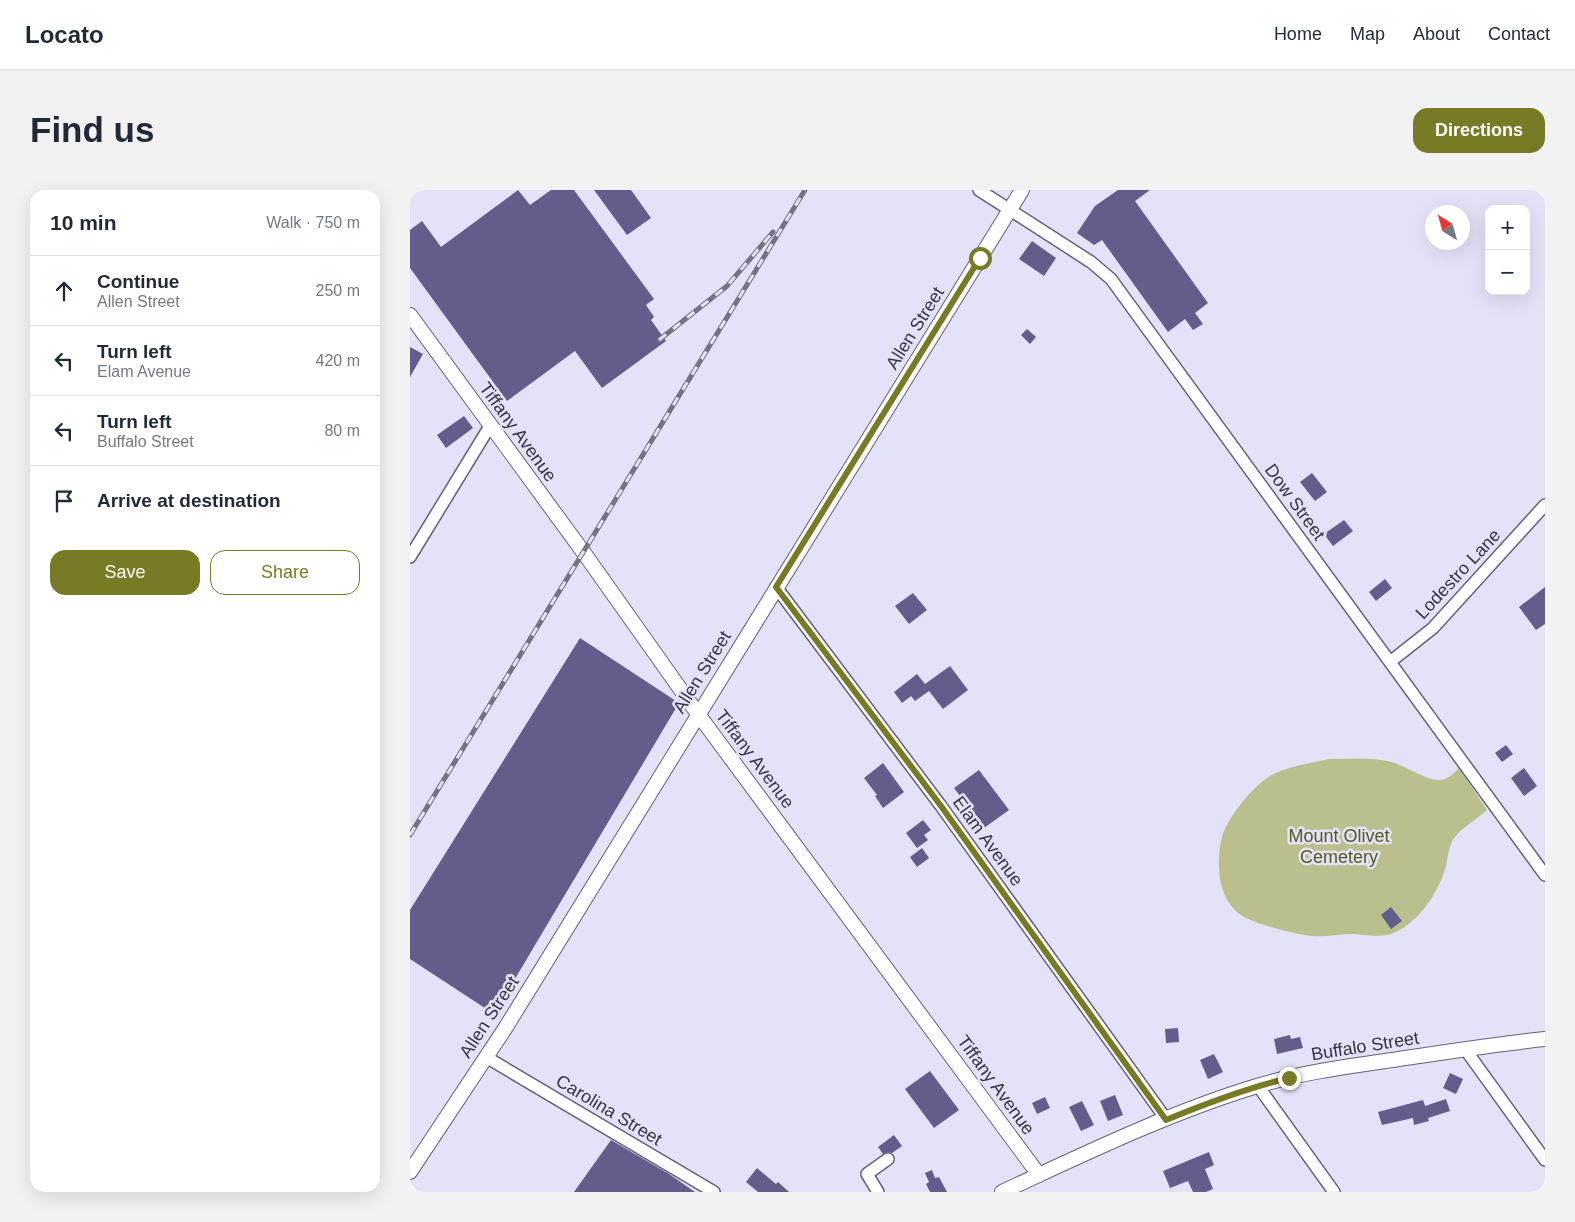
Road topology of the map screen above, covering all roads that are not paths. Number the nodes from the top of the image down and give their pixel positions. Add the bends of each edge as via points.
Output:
1 (979, 190) edge
2 (1022, 190) edge
3 (1010, 210) junction
4 (410, 315) edge
5 (490, 426) junction
6 (1545, 505) edge
7 (410, 557) edge
8 (776, 587) junction
9 (1390, 662) junction
10 (698, 714) junction
11 (1545, 875) edge
12 (1545, 1039) edge
13 (1465, 1049) junction
14 (486, 1057) junction
15 (1258, 1086) junction
16 (1166, 1120) junction
17 (888, 1159) dead end
18 (1545, 1160) edge
19 (410, 1172) edge
20 (1039, 1175) junction
21 (714, 1192) edge
22 (878, 1192) edge
23 (1002, 1192) edge
24 (1334, 1192) edge

1 - 3 street, Dow Street
2 - 3 street, Allen Street
3 - 8 street, Allen Street
3 - 9 street, Dow Street via 1091,262 1111,280
4 - 5 street, Tiffany Avenue
5 - 7 street
5 - 10 street, Tiffany Avenue
6 - 9 street, Lodestro Lane via 1433,628
8 - 10 street, Allen Street
8 - 16 street, Elam Avenue via 941,806
9 - 11 street, Dow Street
10 - 14 street, Allen Street
10 - 20 street, Tiffany Avenue
12 - 13 street, Buffalo Street
13 - 15 street, Buffalo Street via 1320,1070
13 - 18 street
14 - 19 street, Allen Street
14 - 21 street, Carolina Street
15 - 16 street, Buffalo Street
15 - 24 street
16 - 20 street, Buffalo Street
17 - 22 street via 867,1174
20 - 23 street, Buffalo Street

